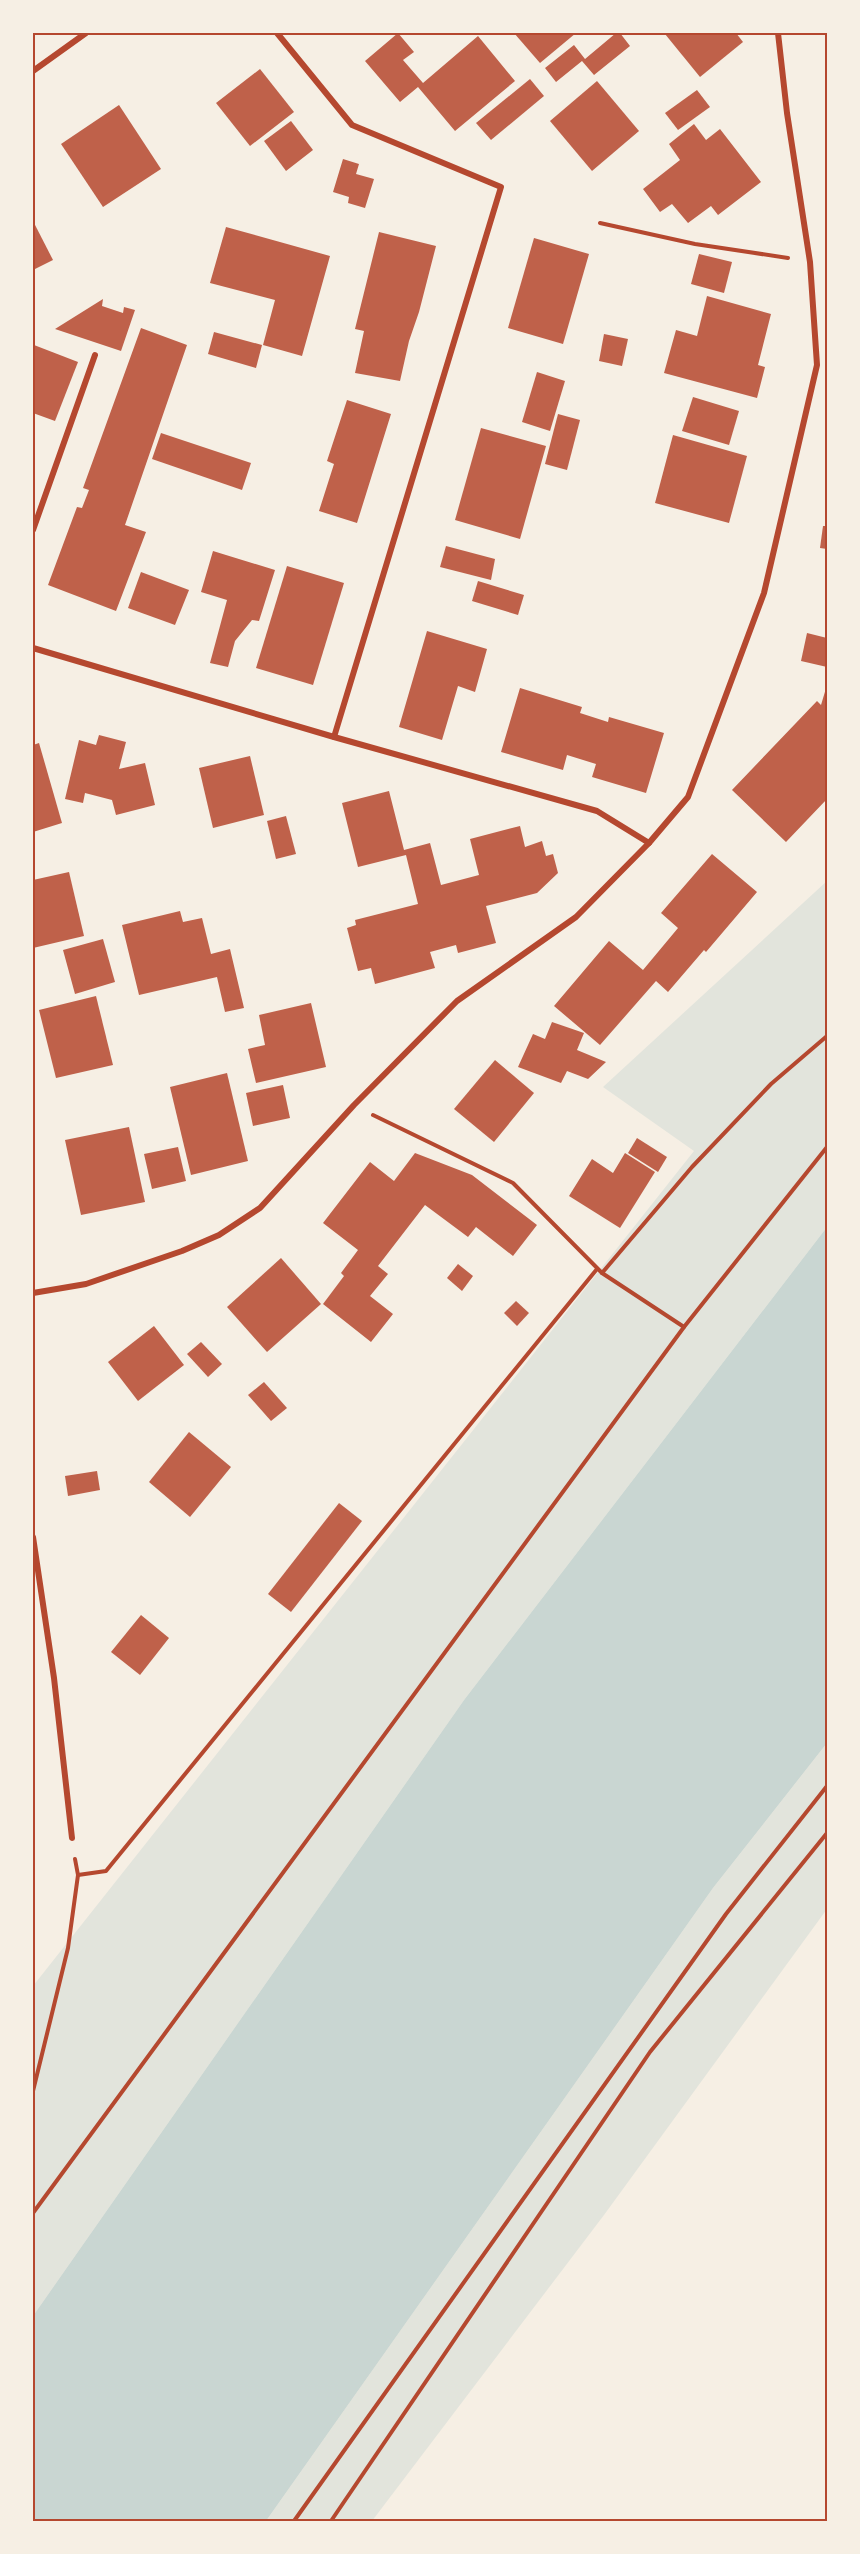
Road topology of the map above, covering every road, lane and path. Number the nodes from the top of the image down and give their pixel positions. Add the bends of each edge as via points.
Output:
1 (86, 33) edge
2 (277, 33) edge
3 (778, 33) edge
4 (33, 70) edge
5 (600, 224) dead end
6 (810, 262) junction
7 (95, 355) dead end
8 (33, 530) edge
9 (33, 648) edge
10 (334, 737) junction
11 (649, 843) junction
12 (827, 1035) edge
13 (354, 1106) junction
14 (827, 1147) edge
15 (597, 1269) junction
16 (602, 1273) junction
17 (33, 1293) edge
18 (684, 1327) junction
19 (33, 1537) edge
20 (827, 1786) edge
21 (827, 1833) edge
22 (72, 1838) joint
23 (78, 1875) junction
24 (33, 2091) edge
25 (33, 2214) edge
26 (294, 2521) edge
27 (331, 2521) edge

1 - 4 street
2 - 10 street via 352,125 501,187
3 - 6 street
5 - 6 path
6 - 11 street via 817,365 764,593 688,797
7 - 8 street
9 - 10 street
10 - 11 street via 597,811
11 - 13 street via 576,917 457,1001
12 - 16 path via 771,1084 692,1167
13 - 15 path via 513,1183
13 - 17 street via 260,1208 219,1235 86,1284
14 - 18 path
15 - 16 path
15 - 23 path via 106,1871
16 - 18 path
18 - 25 path
19 - 22 street
20 - 26 path via 726,1914
21 - 27 path via 650,2052
22 - 23 path
23 - 24 path via 68,1948

